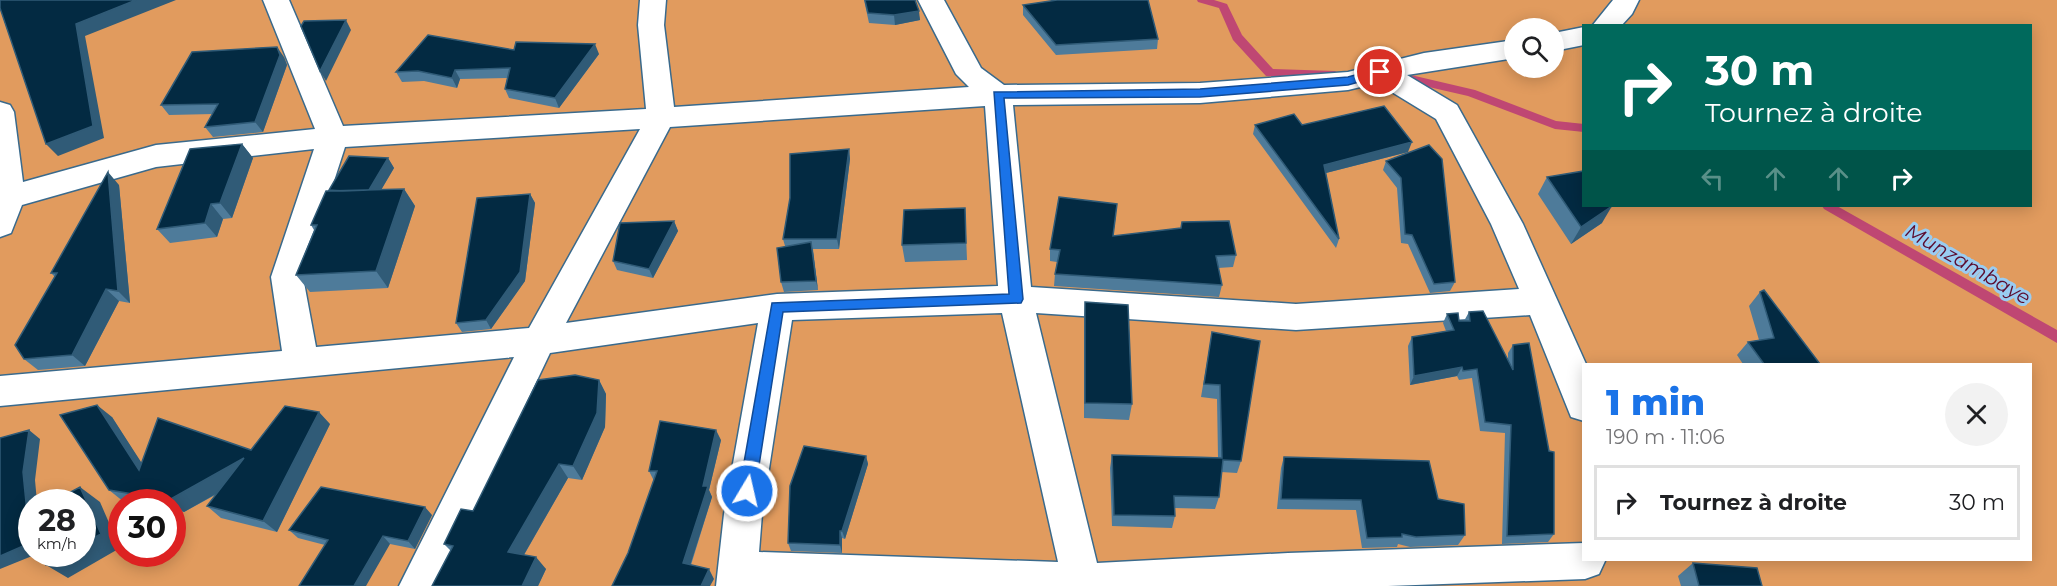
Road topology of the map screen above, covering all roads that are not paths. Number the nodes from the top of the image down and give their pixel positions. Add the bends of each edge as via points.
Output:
1 (276, 0) edge
2 (653, 0) edge
3 (932, 0) edge
4 (1626, 0) edge
5 (1607, 24) edge
6 (1582, 36) edge
7 (1564, 40) edge
8 (1504, 51) edge
9 (1380, 72) junction
10 (998, 94) junction
11 (0, 112) edge
12 (661, 118) junction
13 (333, 136) junction
14 (4, 198) edge
15 (0, 225) edge
16 (1016, 299) junction
17 (1539, 301) junction
18 (777, 307) junction
19 (539, 341) junction
20 (301, 361) junction
21 (0, 391) edge
22 (1582, 396) edge
23 (1589, 569) edge
24 (738, 578) edge
25 (1083, 584) edge
26 (419, 586) edge

1 - 13 street
2 - 12 street via 651,25
3 - 10 street via 970,74
4 - 5 street
6 - 7 street
8 - 9 street
9 - 10 street via 1348,81 1200,93
9 - 17 street via 1446,112 1507,224
10 - 12 street
10 - 16 street
11 - 14 street
12 - 13 street
12 - 19 street
13 - 14 street via 156,156
13 - 20 street via 288,277
14 - 15 street
16 - 17 street via 1296,317
16 - 18 street
16 - 25 street
17 - 22 street
18 - 19 street
18 - 24 street via 743,514
19 - 20 street
19 - 26 street
20 - 21 street
23 - 25 street via 1288,571
24 - 25 street

